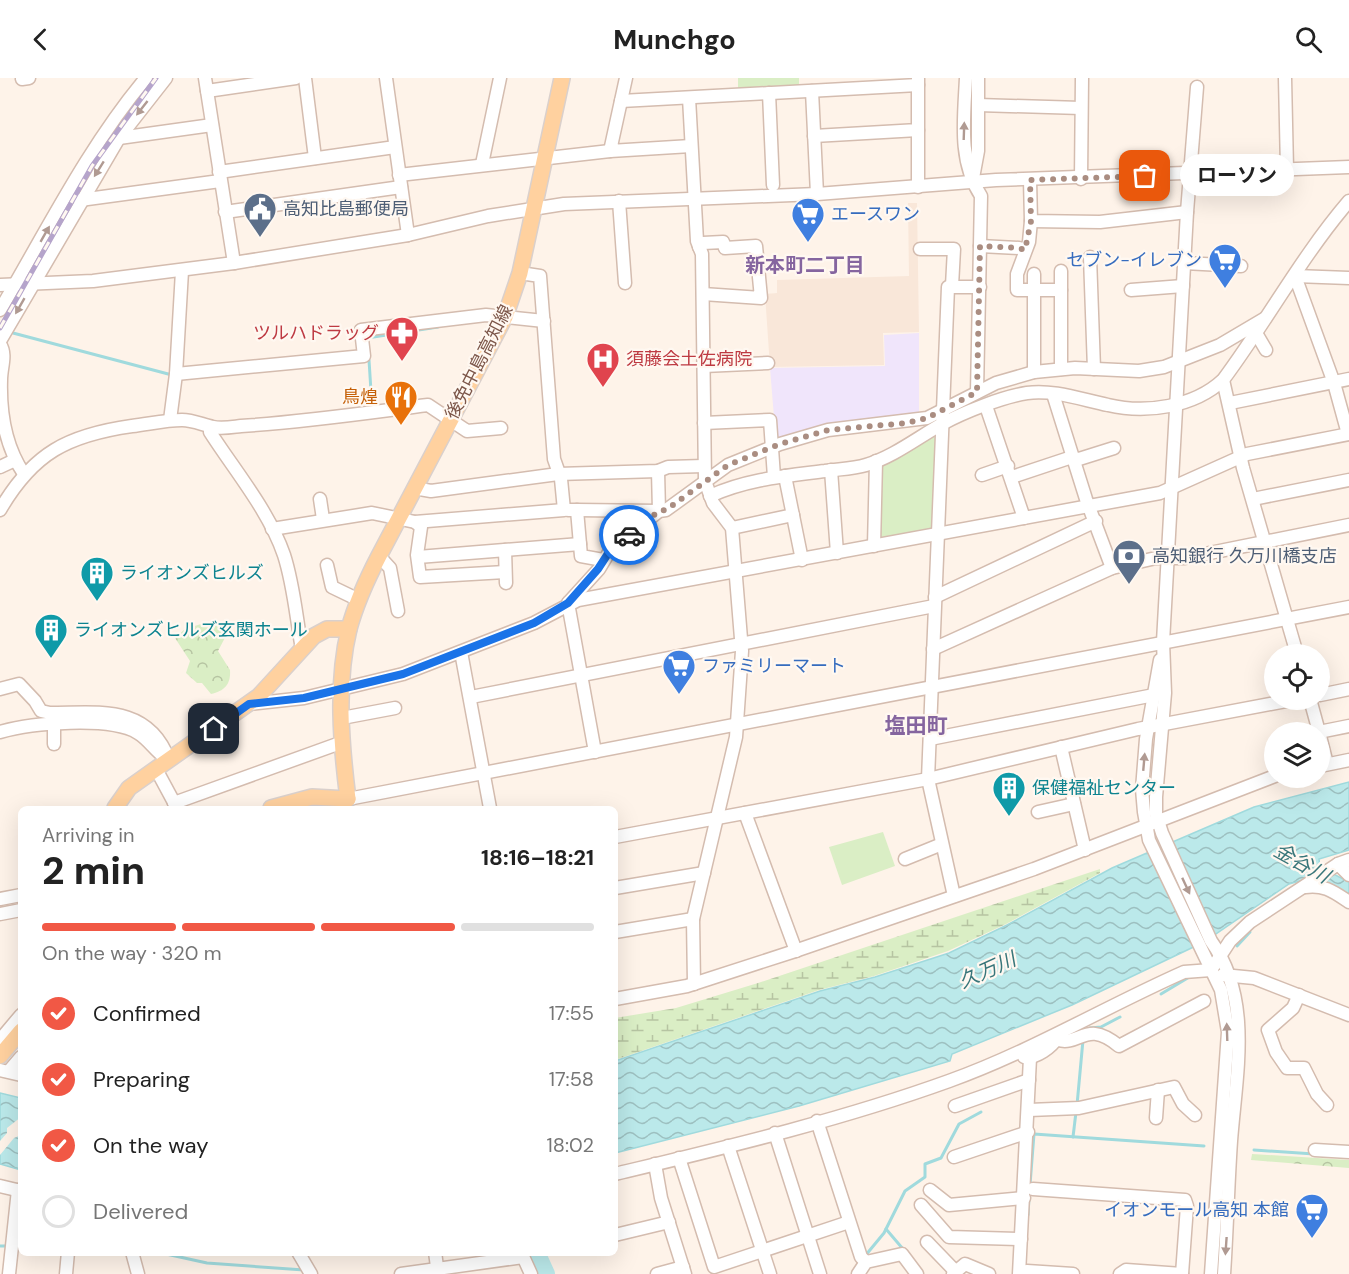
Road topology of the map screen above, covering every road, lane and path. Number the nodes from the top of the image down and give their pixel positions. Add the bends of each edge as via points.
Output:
1 (136, 78) edge
2 (146, 78) edge
3 (166, 78) edge
4 (296, 78) edge
5 (305, 78) edge
6 (386, 78) edge
7 (500, 78) edge
8 (562, 78) edge
9 (626, 78) edge
10 (966, 78) edge
11 (978, 78) edge
12 (1082, 78) edge
13 (1285, 78) edge
14 (918, 81) edge
15 (1198, 81) edge
16 (206, 84) edge
17 (812, 91) junction
18 (769, 93) junction
19 (689, 98) junction
20 (621, 101) junction
21 (978, 105) junction
22 (1082, 108) junction
23 (105, 121) dead end
24 (212, 125) junction
25 (918, 130) junction
26 (814, 136) junction
27 (119, 138) junction
28 (691, 146) junction
29 (395, 147) junction
30 (610, 151) junction
31 (545, 157) junction
32 (315, 158) junction
33 (483, 164) junction
34 (1349, 166) edge
35 (1287, 169) junction
36 (1190, 173) junction
37 (220, 176) junction
38 (1081, 179) junction
39 (1030, 180) junction
40 (400, 181) junction
41 (972, 183) junction
42 (773, 185) dead end
43 (918, 187) junction
44 (818, 194) junction
45 (695, 198) junction
46 (80, 200) junction
47 (619, 201) junction
48 (1347, 206) edge
49 (534, 208) junction
50 (225, 212) junction
51 (1187, 212) junction
52 (1031, 221) junction
53 (408, 235) junction
54 (980, 246) junction
55 (699, 247) junction
56 (920, 249) dead end
57 (1025, 250) junction
58 (1090, 257) dead end
59 (234, 263) junction
60 (1184, 263) junction
61 (1241, 266) dead end
62 (182, 271) junction
63 (1061, 271) dead end
64 (520, 273) junction
65 (1034, 274) dead end
66 (1295, 276) junction
67 (1345, 277) edge
68 (625, 283) dead end
69 (16, 284) junction
70 (32, 284) junction
71 (0, 285) edge
72 (952, 286) junction
73 (1183, 286) junction
74 (980, 287) junction
75 (1034, 290) junction
76 (1061, 290) junction
77 (1131, 290) dead end
78 (1349, 290) edge
79 (703, 294) junction
80 (0, 310) edge
81 (505, 317) junction
82 (1264, 319) junction
83 (544, 321) junction
84 (1256, 333) junction
85 (0, 342) edge
86 (1266, 350) dead end
87 (1179, 362) junction
88 (768, 363) dead end
89 (704, 366) junction
90 (1061, 369) junction
91 (1094, 369) junction
92 (1034, 372) junction
93 (176, 374) junction
94 (1349, 379) edge
95 (1223, 380) junction
96 (1334, 383) junction
97 (977, 392) junction
98 (1053, 394) junction
99 (1230, 403) junction
100 (1177, 404) junction
101 (986, 406) junction
102 (944, 410) junction
103 (170, 420) junction
104 (451, 420) junction
105 (704, 423) junction
106 (944, 423) junction
107 (211, 427) junction
108 (501, 428) dead end
109 (1348, 434) edge
110 (773, 447) junction
111 (1114, 448) dead end
112 (1241, 457) junction
113 (1073, 459) junction
114 (15, 460) junction
115 (876, 461) junction
116 (705, 466) junction
117 (0, 467) edge
118 (831, 470) junction
119 (658, 471) junction
120 (1010, 472) junction
121 (24, 474) junction
122 (558, 474) junction
123 (981, 475) dead end
124 (780, 476) junction
125 (1349, 480) edge
126 (705, 481) junction
127 (414, 488) junction
128 (1172, 489) junction
129 (710, 496) junction
130 (320, 499) dead end
131 (1253, 499) junction
132 (1089, 506) junction
133 (0, 510) edge
134 (570, 510) junction
135 (659, 511) junction
136 (793, 515) junction
137 (398, 518) junction
138 (1024, 518) junction
139 (323, 519) junction
140 (1096, 521) junction
141 (415, 522) junction
142 (1349, 525) edge
143 (732, 528) junction
144 (272, 529) junction
145 (939, 534) junction
146 (1265, 542) junction
147 (580, 544) junction
148 (874, 546) junction
149 (505, 550) junction
150 (837, 553) junction
151 (379, 556) junction
152 (418, 557) junction
153 (1168, 558) junction
154 (603, 560) junction
155 (802, 560) junction
156 (327, 565) dead end
157 (1112, 568) junction
158 (736, 572) junction
159 (359, 600) junction
160 (935, 601) junction
161 (568, 603) junction
162 (1349, 607) edge
163 (398, 611) dead end
164 (1286, 620) junction
165 (349, 629) junction
166 (742, 643) junction
167 (1294, 644) edge
168 (1163, 648) junction
169 (302, 649) junction
170 (933, 649) junction
171 (461, 652) junction
172 (582, 675) junction
173 (931, 688) junction
174 (0, 689) edge
175 (342, 689) junction
176 (1349, 689) edge
177 (1330, 693) edge
178 (1154, 694) junction
179 (471, 696) junction
180 (249, 704) junction
181 (1264, 705) edge
182 (395, 708) dead end
183 (342, 718) junction
184 (1163, 723) junction
185 (54, 724) junction
186 (738, 725) junction
187 (1148, 726) junction
188 (1349, 726) edge
189 (1330, 730) edge
190 (0, 732) edge
191 (930, 739) junction
192 (343, 742) junction
193 (54, 744) dead end
194 (1061, 747) junction
195 (595, 752) junction
196 (1349, 760) edge
197 (1330, 764) edge
198 (162, 765) junction
199 (484, 772) junction
200 (928, 779) junction
201 (1264, 780) edge
202 (348, 800) junction
203 (1074, 804) junction
204 (116, 806) edge
205 (176, 806) edge
206 (278, 806) edge
207 (329, 806) edge
208 (490, 806) edge
209 (1038, 812) dead end
210 (745, 813) junction
211 (718, 818) junction
212 (1156, 828) junction
213 (618, 836) edge
214 (942, 844) junction
215 (1085, 850) junction
216 (905, 859) dead end
217 (1340, 864) edge
218 (704, 873) junction
219 (1349, 875) edge
220 (1309, 884) junction
221 (618, 887) edge
222 (18, 895) edge
223 (954, 896) junction
224 (0, 899) edge
225 (1349, 902) edge
226 (18, 911) edge
227 (0, 914) edge
228 (693, 919) junction
229 (618, 932) edge
230 (796, 951) junction
231 (1221, 955) junction
232 (1213, 973) junction
233 (1229, 974) junction
234 (694, 984) junction
235 (1299, 995) junction
236 (618, 998) edge
237 (1204, 1000) dead end
238 (1349, 1015) edge
239 (18, 1019) edge
240 (18, 1035) edge
241 (1059, 1036) junction
242 (0, 1040) edge
243 (1014, 1054) junction
244 (0, 1056) edge
245 (1030, 1058) junction
246 (1029, 1080) junction
247 (1158, 1090) junction
248 (1327, 1105) dead end
249 (955, 1106) dead end
250 (1029, 1110) junction
251 (1195, 1115) dead end
252 (1156, 1118) dead end
253 (817, 1121) junction
254 (1028, 1132) junction
255 (775, 1133) junction
256 (728, 1146) junction
257 (1315, 1150) dead end
258 (1349, 1152) edge
259 (954, 1157) dead end
260 (679, 1158) junction
261 (655, 1164) junction
262 (618, 1173) edge
263 (0, 1186) edge
264 (930, 1190) dead end
265 (18, 1191) edge
266 (1028, 1194) junction
267 (18, 1199) edge
268 (921, 1205) dead end
269 (669, 1222) junction
270 (849, 1222) junction
271 (618, 1234) edge
272 (807, 1236) junction
273 (1021, 1239) junction
274 (927, 1242) dead end
275 (762, 1251) junction
276 (68, 1256) edge
277 (133, 1256) edge
278 (300, 1256) edge
279 (435, 1256) edge
280 (517, 1256) edge
281 (522, 1256) edge
282 (863, 1260) junction
283 (684, 1270) edge
284 (715, 1270) edge
285 (437, 1271) edge
286 (1023, 1272) edge
287 (954, 1273) edge
288 (9, 1274) edge
289 (66, 1274) edge
290 (138, 1274) edge
291 (311, 1274) edge
292 (401, 1274) edge
293 (531, 1274) edge
294 (657, 1274) edge
295 (770, 1274) edge
296 (820, 1274) edge
297 (858, 1274) edge
298 (917, 1274) edge
299 (989, 1274) edge
300 (1073, 1274) edge
301 (1120, 1274) edge
302 (1182, 1274) edge
303 (1211, 1274) edge
304 (1224, 1274) edge

1 - 23 street
69 -> 2 street via 111,124
3 -> 27 street
4 - 16 street
5 - 32 street
6 - 29 street
7 - 33 street
8 - 31 main road, 後免中島高知線
9 - 20 street
41 -> 10 street via 964,151
11 - 21 street
12 - 22 street
13 - 35 street
14 - 17 street
14 - 25 street
15 - 36 street
16 - 24 street
17 - 18 street
17 - 26 street
18 - 19 street
18 - 42 street
19 - 20 street
19 - 28 street
20 - 30 street
21 - 22 street
21 - 41 street via 978,151
22 - 38 street
24 - 27 street
24 - 37 street
25 - 26 street
25 - 43 street
26 - 44 street
27 -> 46 street
28 - 30 street
28 - 45 street
29 - 32 street
29 - 40 street
30 - 31 street
31 - 33 street
31 - 49 main road, 後免中島高知線
32 - 37 street
33 - 40 street
34 - 35 street
35 - 36 street
36 - 38 street
36 - 51 street
37 - 46 street
37 - 50 street
38 - 39 street
39 - 41 street
39 - 52 street
40 - 50 street
40 - 53 street
41 - 43 street
41 - 54 street via 981,196
43 - 44 street
44 - 45 street
45 - 47 street
45 - 55 street
46 - 70 street
47 - 49 street
47 - 68 street
48 - 66 street via 1319,237
49 - 53 street
49 - 64 main road, 後免中島高知線
50 - 59 street
51 - 52 street via 1100,222
51 - 60 street
52 - 57 street
53 - 59 street
54 - 57 street
54 - 74 street
55 - 79 street
55 - 79 street via 703,243 723,242 725,248 756,246 762,298
56 - 72 street via 954,249
57 - 75 street via 1017,274 1017,290
58 - 91 street
59 - 62 street
60 - 61 street
60 - 73 street
62 - 70 street
62 - 93 street
63 - 76 street
64 - 81 main road, 後免中島高知線
64 - 83 street via 540,276
65 - 75 street
66 - 67 street
66 - 82 street
66 - 96 street
67 - 78 street
69 - 70 street
69 - 71 street
69 - 80 street
70 -> 85 street
72 - 74 street
72 - 102 street via 948,287
73 - 77 street
73 - 87 street
74 - 97 street
75 - 76 street
75 - 92 street
76 - 90 street
79 - 89 street
81 - 83 street
81 - 93 street via 486,315 361,330 364,356
81 - 104 main road, 後免中島高知線
82 - 84 street
82 - 87 street via 1220,345
83 - 122 street
84 - 86 street
84 - 95 street
85 - 114 street via 4,351 3,425
87 - 91 street via 1139,371
87 - 100 street
88 - 89 street
89 - 105 street
90 - 91 street
90 - 92 street
92 - 97 street
93 - 103 street
94 - 96 street
95 - 99 street
95 - 100 street via 1203,395
96 - 99 street
96 - 109 street
97 - 102 street
98 - 100 street via 1122,408
98 - 101 street via 1024,394
98 - 113 street
99 - 112 street
100 - 128 street
101 - 106 street
101 - 120 street
102 - 106 street
102 - 110 street via 907,423 828,430
103 - 107 street
103 - 121 street via 88,434 64,443
104 - 107 street via 428,405 318,421
104 - 108 street via 467,431
104 - 127 main road, 後免中島高知線
105 - 110 street via 770,420
105 - 116 street
106 - 115 street
106 - 145 street
107 - 144 street via 210,432
109 - 112 street
110 - 124 street
110 - 126 street via 728,465
111 - 113 street
112 - 128 street
112 - 131 street
113 - 120 street
113 - 132 street
114 - 117 street
114 - 121 street
115 - 118 street
115 - 148 street
116 - 119 street
116 - 126 street
118 - 124 street
118 - 150 street
119 - 122 street
119 - 135 street
120 - 123 street
120 - 138 street
121 - 133 street
122 - 127 street via 431,491
122 - 134 street
124 - 129 street
124 - 136 street
125 - 131 street
126 - 129 street
126 - 135 street
127 - 137 main road, 後免中島高知線
128 - 132 street
128 - 153 street
129 - 143 street
130 - 139 street
131 - 146 street
132 - 138 street
132 - 140 street
134 - 135 street
134 - 141 street
134 - 147 street
135 - 154 street via 611,549
136 - 143 street
136 - 155 street
137 - 139 street via 372,513
137 - 141 street
137 - 151 main road, 後免中島高知線
138 - 145 street
139 - 144 street
140 - 157 street
140 - 160 street
141 - 152 street via 421,528
142 - 146 street
143 - 158 street
144 - 169 street via 291,580
145 - 148 street
145 - 160 street
146 - 153 street
146 - 164 street
147 - 149 street
147 - 154 street via 581,556
148 - 150 street
149 - 152 street
149 - 152 street via 506,578 420,577
150 - 155 street
151 - 159 main road, 後免中島高知線
151 - 163 street via 390,568
153 - 157 street
153 - 168 street
154 - 161 street
155 - 158 street
156 - 159 street via 332,587
157 - 170 street
158 - 161 street
158 - 166 street
159 - 165 main road, 後免中島高知線
160 - 166 street
160 - 170 street
161 - 171 street via 534,623
161 - 172 street
162 - 164 street
164 - 167 street
164 - 168 street
165 - 169 main road via 325,630
165 - 175 main road, 後免中島高知線
166 - 172 street
166 - 186 street
168 - 173 street
168 - 178 street
168 - 184 street
169 - 180 main road
170 - 173 street
171 - 175 street via 403,674
171 - 179 street
172 - 179 street
172 - 195 street
173 - 186 street
173 - 191 street
174 - 198 street via 19,684 41,711 50,713 113,713 132,717 150,729 164,747
175 - 180 street via 282,702
175 - 183 main road, 後免中島高知線
176 - 177 street
178 - 187 street
178 - 191 street
179 - 199 street
180 - 198 main road
181 - 184 street
182 - 183 street
183 - 192 main road, 後免中島高知線
184 - 187 street
184 - 212 street
185 - 190 street via 20,726
185 - 193 street
185 - 198 street via 121,726 144,737
186 - 195 street
186 - 211 street
187 - 194 street
212 -> 187 street via 1142,789
188 - 189 street
191 - 200 street
192 - 202 main road, 後免中島高知線
192 - 205 street
194 - 200 street
194 - 203 street
195 - 199 street
196 - 197 street
198 - 204 main road via 129,788
198 - 205 street
199 - 202 street
199 - 208 street
200 - 210 street
200 - 214 street
201 - 212 street via 1233,790
202 - 206 main road via 312,797
202 - 207 main road
203 - 209 street
203 - 215 street
210 - 211 street
210 - 230 street
211 - 213 street
211 - 218 street
212 - 215 street
212 -> 231 street
212 - 232 street via 1150,841
214 - 216 street
214 - 223 street
215 - 223 street
217 - 219 street
217 - 220 street
218 - 221 street
218 - 228 street
220 - 225 street via 1328,888
220 - 231 street via 1250,922
222 - 224 street
223 - 230 street
226 - 227 street
228 - 229 street
228 - 234 street
230 - 234 street
231 - 232 street
231 - 233 street
232 - 233 street
232 - 241 street via 1184,972
303 -> 232 street via 1228,1032 1221,990
233 - 235 street via 1254,978
233 -> 304 street via 1236,999 1239,1050
234 - 236 street
235 - 238 street
235 - 248 street via 1293,1008 1268,1030 1275,1052 1287,1068 1304,1068
237 - 241 street via 1119,1046 1100,1034 1081,1034 1064,1041
239 - 242 street
240 - 244 main road
241 - 243 street
241 - 245 street
243 - 245 street
243 - 253 street via 948,1082
245 - 246 street
246 - 249 street
246 - 250 street
247 - 250 street via 1076,1108
247 - 251 street via 1174,1087
247 - 252 street
250 - 254 street
253 - 255 street
253 - 270 street
254 - 259 street
254 - 266 street
255 - 256 street
255 - 272 street
256 - 260 street
256 - 275 street
257 - 258 street
260 - 261 street
260 - 284 street
261 - 262 street
261 - 269 street
263 - 265 street
264 - 266 street via 949,1205
266 - 273 street
266 - 302 street via 1185,1200
267 - 288 street
268 - 273 street via 949,1237
269 - 271 street
269 - 283 street
270 - 272 street
270 - 282 street
272 - 275 street
272 - 296 street
273 - 286 street
274 - 287 street
275 - 284 street
275 - 295 street
276 - 289 street
277 - 290 street
278 - 291 street
279 - 285 street
280 - 285 street
281 - 293 street
282 - 297 street
282 - 298 street via 902,1254
283 - 294 street
285 - 292 street
286 - 300 street
287 - 299 street via 965,1264
301 - 302 street via 1126,1270

